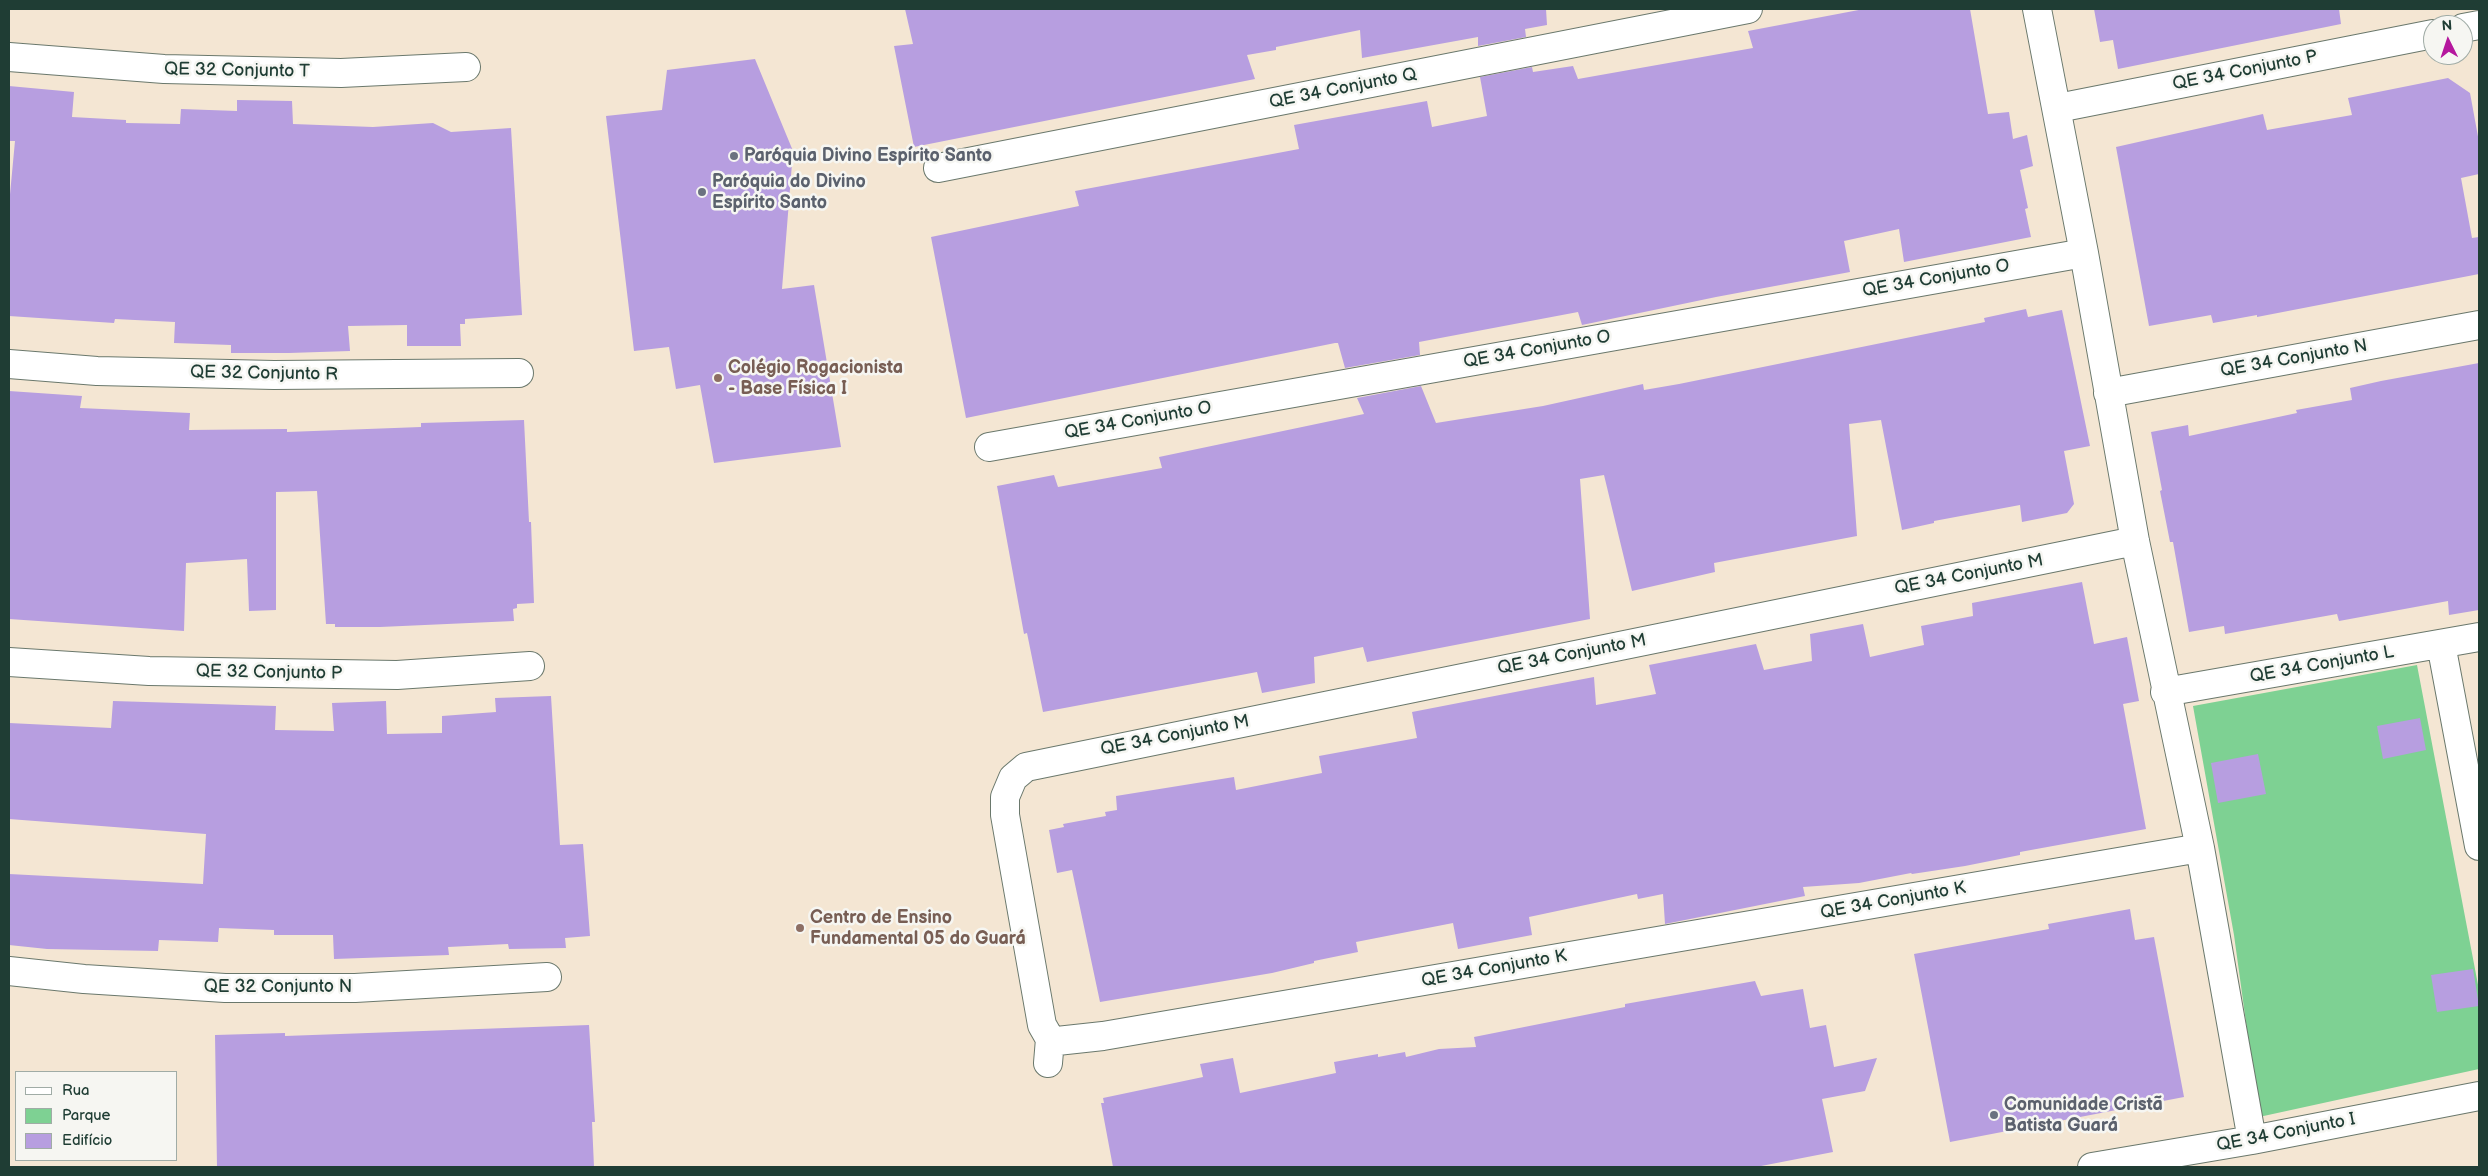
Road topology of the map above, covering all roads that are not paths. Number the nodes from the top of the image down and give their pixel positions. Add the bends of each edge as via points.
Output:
1 (1748, 9) edge
2 (2037, 9) edge
3 (2423, 36) edge
4 (9, 57) edge
5 (466, 67) dead end
6 (2058, 108) junction
7 (938, 168) dead end
8 (2084, 253) junction
9 (2479, 325) edge
10 (9, 364) edge
11 (519, 373) dead end
12 (2108, 393) junction
13 (989, 447) dead end
14 (2135, 541) junction
15 (2479, 637) edge
16 (2441, 644) junction
17 (9, 662) edge
18 (530, 666) dead end
19 (2165, 692) junction
20 (1013, 778) joint
21 (2479, 846) edge
22 (2200, 848) junction
23 (9, 970) edge
24 (547, 977) dead end
25 (2479, 1096) edge
26 (2252, 1140) junction
27 (2092, 1167) edge

1 - 7 street, QE 34 Conjunto Q
2 - 6 street
3 - 6 street, QE 34 Conjunto P
4 - 5 street, QE 32 Conjunto T via 174,70 341,73
6 - 8 street
8 - 12 street
8 - 13 street, QE 34 Conjunto O
9 - 12 street, QE 34 Conjunto N
10 - 11 street, QE 32 Conjunto R via 97,371 274,375
12 - 14 street
14 - 19 street
14 - 20 street, QE 34 Conjunto M via 1045,762 1026,767
15 - 16 street, QE 34 Conjunto L
16 - 19 street, QE 34 Conjunto L
16 - 21 street
17 - 18 street, QE 32 Conjunto P via 159,671 397,675
19 - 22 street
20 - 22 street, QE 34 Conjunto K via 1005,797 1005,816 1049,1051 1068,1041
22 - 26 street
23 - 24 street, QE 32 Conjunto N via 225,988 355,988
25 - 26 street, QE 34 Conjunto I
26 - 27 street, QE 34 Conjunto I

